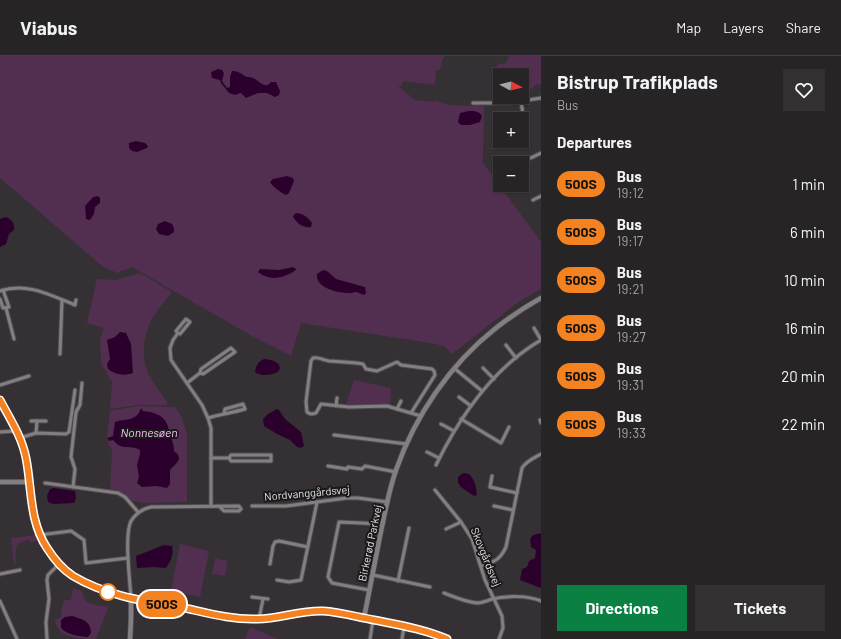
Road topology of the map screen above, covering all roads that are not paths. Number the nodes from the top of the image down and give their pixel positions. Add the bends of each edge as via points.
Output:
1 (541, 98) edge
2 (529, 100) edge
3 (473, 103) dead end
4 (493, 103) edge
5 (541, 153) edge
6 (529, 159) edge
7 (541, 196) edge
8 (533, 200) dead end
9 (2, 290) edge
10 (541, 298) edge
11 (0, 299) edge
12 (62, 300) junction
13 (76, 300) dead end
14 (6, 308) junction
15 (534, 328) dead end
16 (178, 333) junction
17 (14, 339) dead end
18 (540, 340) edge
19 (506, 345) dead end
20 (541, 346) edge
21 (60, 354) dead end
22 (516, 358) junction
23 (454, 368) junction
24 (483, 368) dead end
25 (200, 373) junction
26 (29, 376) dead end
27 (494, 379) junction
28 (82, 383) dead end
29 (187, 383) junction
30 (0, 384) edge
31 (75, 390) dead end
32 (482, 391) junction
33 (459, 397) dead end
34 (337, 398) dead end
35 (0, 400) edge
36 (400, 402) dead end
37 (336, 406) junction
38 (471, 406) junction
39 (397, 409) junction
40 (224, 413) junction
41 (412, 413) junction
42 (422, 416) junction
43 (208, 418) junction
44 (461, 419) junction
45 (31, 421) dead end
46 (37, 421) junction
47 (46, 421) dead end
48 (441, 424) dead end
49 (509, 427) dead end
50 (16, 431) junction
51 (454, 431) junction
52 (0, 432) edge
53 (36, 433) junction
54 (334, 435) dead end
55 (20, 438) junction
56 (407, 444) junction
57 (426, 452) dead end
58 (541, 454) edge
59 (211, 458) junction
60 (229, 458) junction
61 (439, 458) junction
62 (436, 465) dead end
63 (328, 466) dead end
64 (396, 472) junction
65 (492, 476) dead end
66 (0, 482) edge
67 (29, 482) junction
68 (45, 483) dead end
69 (73, 487) junction
70 (435, 490) dead end
71 (517, 493) junction
72 (317, 502) junction
73 (388, 502) junction
74 (211, 506) junction
75 (219, 506) junction
76 (252, 506) dead end
77 (494, 506) dead end
78 (513, 510) junction
79 (138, 512) junction
80 (461, 522) junction
81 (383, 524) junction
82 (409, 528) dead end
83 (446, 529) dead end
84 (39, 534) junction
85 (308, 547) junction
86 (128, 558) junction
87 (59, 564) junction
88 (270, 564) dead end
89 (481, 566) junction
90 (20, 570) dead end
91 (0, 574) edge
92 (372, 575) junction
93 (277, 580) dead end
94 (398, 580) junction
95 (428, 581) dead end
96 (369, 590) junction
97 (444, 594) dead end
98 (252, 597) dead end
99 (131, 598) junction
100 (263, 598) junction
101 (268, 599) dead end
102 (494, 599) junction
103 (0, 601) edge
104 (541, 601) edge
105 (364, 618) junction
106 (259, 620) junction
107 (373, 620) junction
108 (404, 626) junction
109 (432, 633) junction
110 (17, 639) edge
111 (47, 639) edge
112 (130, 639) edge
113 (370, 639) edge
114 (402, 639) edge
115 (431, 639) edge
116 (447, 639) edge
117 (499, 639) edge

1 - 2 street
3 - 4 street
5 - 6 street
7 - 8 street
9 - 12 street via 33,289
9 - 14 street via 9,307
10 - 23 main road, Birkerød Parkvej via 495,329
11 - 14 street via 3,308
12 - 13 street via 75,305
12 - 21 street
14 - 17 street
15 - 18 street
16 - 16 street via 176,331 186,319 190,322 180,334
16 - 29 street via 173,340 170,354 174,365
18 - 20 street
18 - 22 street
19 - 22 street
22 - 27 street
23 - 32 street
23 - 42 main road, Birkerød Parkvej
24 - 27 street
25 - 25 street via 210,370 235,352 234,350 231,348 201,369
25 - 29 street
26 - 30 street
27 - 32 street
28 - 69 street via 80,405 76,412 72,457 75,469
29 - 43 street
31 - 53 street via 69,432
32 - 38 street
33 - 38 street
34 - 37 street
35 - 50 main road
36 - 39 street
37 - 39 street via 378,406
37 - 41 street via 321,404 316,413 307,412 308,379 313,358 363,364 366,369 377,372 397,362 401,365 432,369 435,375
38 - 44 street
39 - 41 street
40 - 40 street via 227,414 245,409 243,404 226,409
40 - 43 street
41 - 42 street
42 - 56 main road, Birkerød Parkvej
43 - 59 street via 212,437
44 - 49 street via 501,443
44 - 51 street
45 - 46 street
46 - 47 street
46 - 53 street
48 - 51 street
50 - 52 street
50 - 55 main road
51 - 61 street
53 - 55 street
54 - 56 street
55 - 67 main road
56 - 64 main road, Birkerød Parkvej
57 - 61 street
58 - 71 street via 524,464
59 - 60 street
59 - 74 street
60 - 60 street via 231,461 271,461 271,456 231,455
61 - 62 street
63 - 64 street via 362,469 365,466
64 - 73 main road, Birkerød Parkvej
65 - 71 street via 490,487
66 - 67 main road
67 - 84 main road
68 - 69 street
69 - 79 street via 118,493
70 - 80 street, Skovgårdsvej
71 - 78 street
72 - 73 street, Nordvanggårdsvej via 347,498
72 - 76 street, Nordvanggårdsvej
72 - 85 street
73 - 81 main road, Birkerød Parkvej
74 - 75 street
74 - 79 street via 151,507
75 - 75 street via 224,511 239,511 241,508
77 - 78 street
78 - 89 street via 504,552 493,562
79 - 86 street via 130,524
80 - 83 street, Skovgårdsvej
80 - 89 street, Skovgårdsvej via 472,539
81 - 92 main road, Birkerød Parkvej
81 - 96 street via 339,522 329,580
82 - 94 street
84 - 86 street via 71,531 84,540 86,563
84 - 87 main road
85 - 88 street via 276,542
85 - 93 street via 301,580
86 - 99 street
87 - 99 main road via 72,576 91,585
87 - 111 street via 48,575 47,580
89 - 102 street, Skovgårdsvej
90 - 91 street
92 - 94 street
92 - 96 main road, Birkerød Parkvej
94 - 95 street via 428,587
96 - 105 main road, Birkerød Parkvej
97 - 102 street via 476,603
98 - 100 street
99 - 106 main road via 234,618
99 - 112 main road
100 - 101 street
100 - 106 street
102 - 104 street, Skovgårdsvej via 528,596
102 - 117 street, Skovgårdsvej via 503,622
103 - 110 street
105 - 106 main road via 321,611
105 - 107 main road
107 - 108 main road
107 - 113 street
108 - 109 main road
108 - 114 street
109 - 115 street
109 - 116 main road

